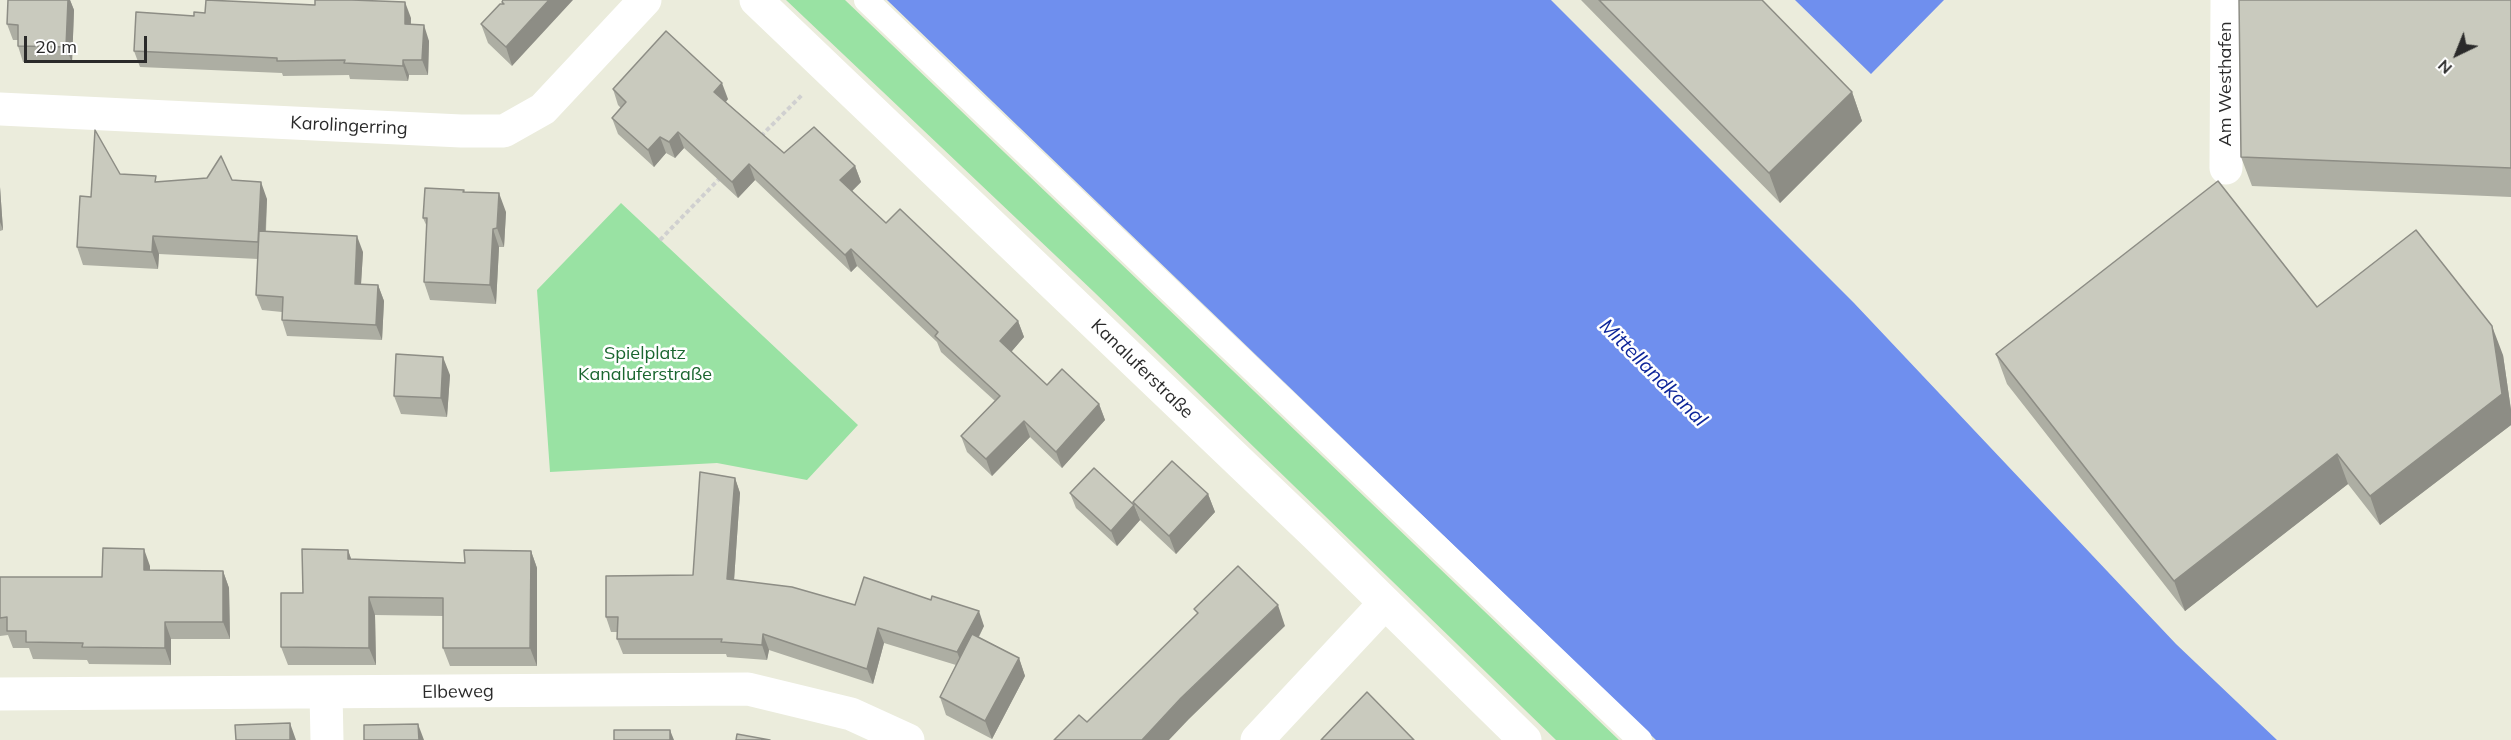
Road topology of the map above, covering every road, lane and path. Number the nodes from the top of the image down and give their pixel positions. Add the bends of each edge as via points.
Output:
1 (645, 0) edge
2 (756, 0) edge
3 (866, 0) edge
4 (2227, 0) edge
5 (828, 68) junction
6 (0, 110) edge
7 (760, 137) edge
8 (2226, 168) dead end
9 (727, 171) edge
10 (660, 240) dead end
11 (1385, 603) junction
12 (326, 693) junction
13 (0, 694) edge
14 (327, 740) edge
15 (908, 740) edge
16 (1257, 740) edge
17 (1525, 740) edge
18 (1640, 740) edge

1 - 6 street, Karolingerring via 543,109 504,131
2 - 5 street, Kanaluferstraße
3 - 18 lane
4 - 8 street, Am Westhafen
5 - 7 path
5 - 11 street, Kanaluferstraße
9 - 10 path
11 - 16 street
11 - 17 street, Kanaluferstraße
12 - 13 street, Elbeweg
12 - 14 street
12 - 15 street, Elbeweg via 748,689 851,714

